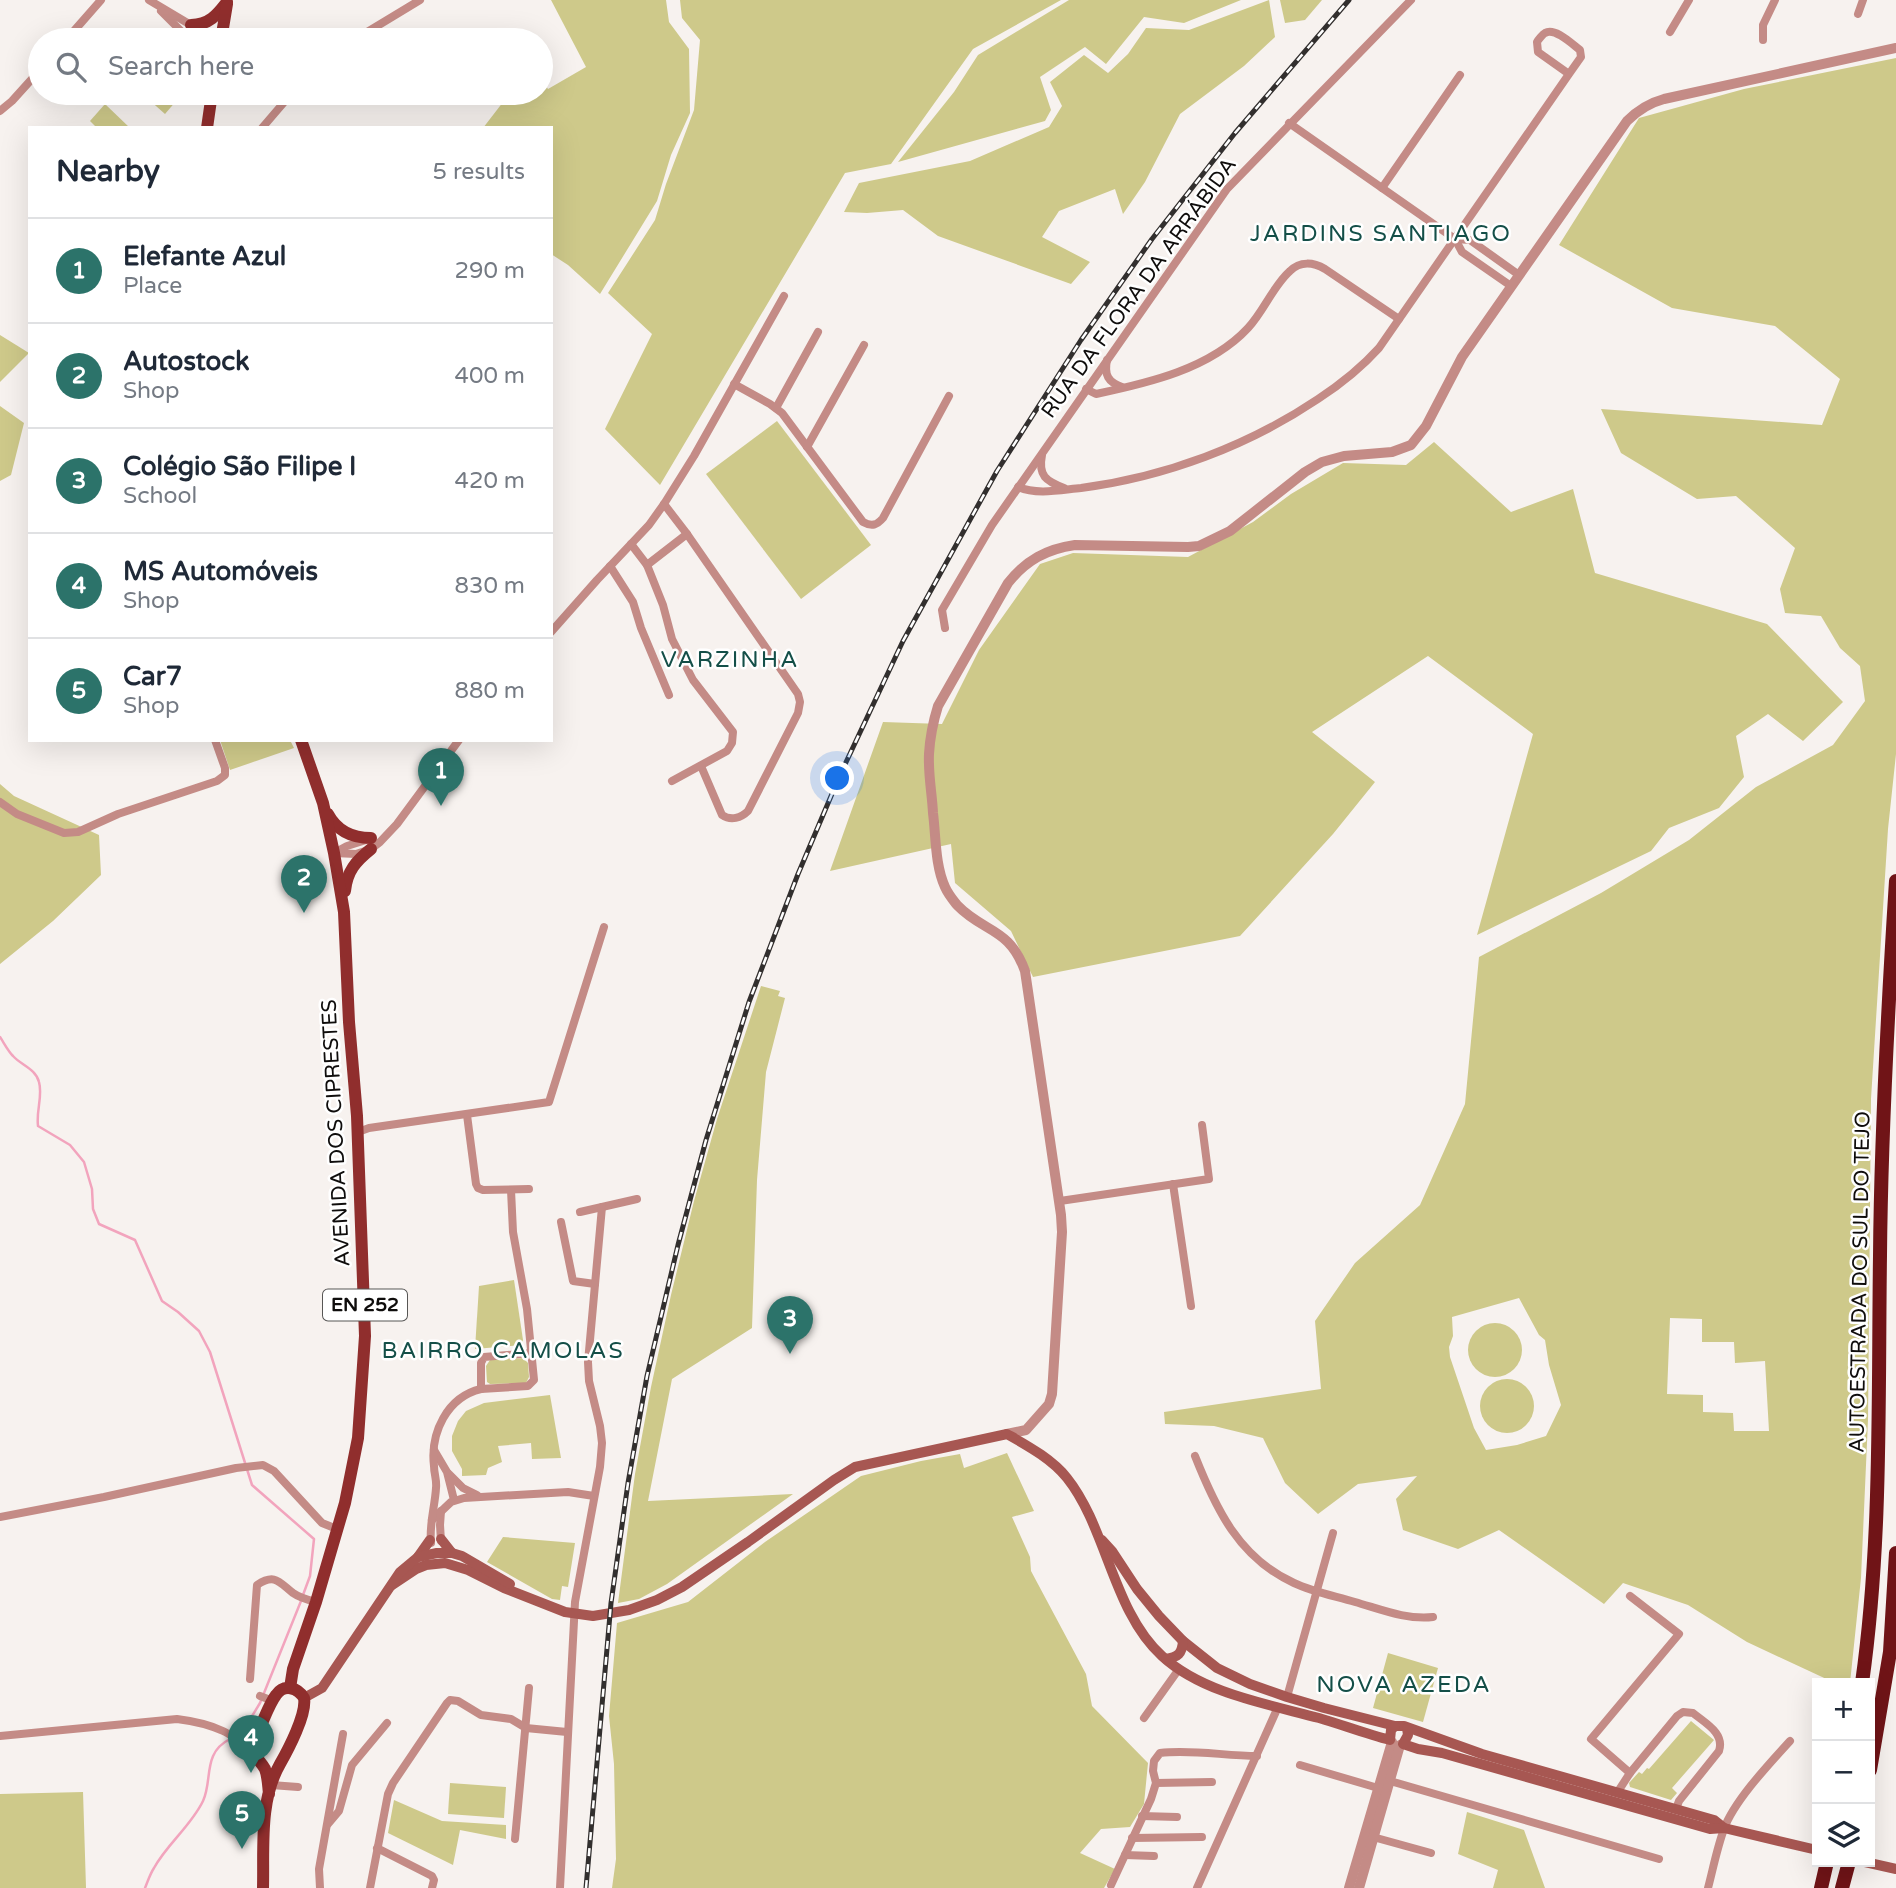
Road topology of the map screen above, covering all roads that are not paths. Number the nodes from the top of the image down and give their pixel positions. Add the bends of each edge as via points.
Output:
1 (101, 0) edge
2 (420, 0) edge
3 (1411, 0) edge
4 (1689, 0) edge
5 (1776, 0) edge
6 (1863, 0) edge
7 (150, 1) edge
8 (228, 1) edge
9 (1858, 14) dead end
10 (76, 28) edge
11 (181, 28) edge
12 (181, 28) edge
13 (199, 28) edge
14 (221, 28) edge
15 (374, 28) edge
16 (1670, 32) dead end
17 (1762, 40) dead end
18 (1896, 48) edge
19 (1569, 74) junction
20 (1460, 75) dead end
21 (28, 84) edge
22 (210, 105) edge
23 (282, 105) edge
24 (0, 111) edge
25 (1289, 123) junction
26 (207, 126) edge
27 (264, 126) edge
28 (1382, 188) junction
29 (1455, 239) junction
30 (1504, 264) junction
31 (1519, 275) junction
32 (1495, 276) junction
33 (1511, 286) junction
34 (784, 296) dead end
35 (1399, 319) junction
36 (818, 332) dead end
37 (864, 345) dead end
38 (1107, 360) junction
39 (734, 384) junction
40 (1125, 388) junction
41 (1086, 389) junction
42 (949, 396) dead end
43 (776, 408) junction
44 (807, 447) junction
45 (1044, 449) junction
46 (1018, 487) junction
47 (1067, 489) junction
48 (664, 504) junction
49 (687, 534) junction
50 (631, 544) junction
51 (647, 565) junction
52 (610, 566) junction
53 (553, 626) edge
54 (945, 628) dead end
55 (669, 695) dead end
56 (216, 742) edge
57 (302, 742) edge
58 (458, 742) edge
59 (701, 766) junction
60 (672, 781) dead end
61 (0, 802) edge
62 (323, 803) junction
63 (371, 843) junction
64 (334, 853) junction
65 (1896, 881) edge
66 (344, 912) junction
67 (604, 928) dead end
68 (467, 1115) junction
69 (1202, 1125) dead end
70 (358, 1132) junction
71 (1173, 1184) junction
72 (529, 1189) dead end
73 (511, 1190) junction
74 (637, 1199) dead end
75 (1060, 1201) junction
76 (602, 1207) junction
77 (580, 1212) dead end
78 (561, 1222) dead end
79 (595, 1284) junction
80 (1191, 1306) dead end
81 (532, 1353) junction
82 (481, 1389) junction
83 (1007, 1434) junction
84 (434, 1450) junction
85 (1195, 1456) dead end
86 (446, 1472) junction
87 (437, 1481) junction
88 (483, 1496) junction
89 (594, 1496) junction
90 (454, 1500) junction
91 (441, 1511) junction
92 (0, 1517) edge
93 (432, 1520) junction
94 (337, 1529) junction
95 (1333, 1533) dead end
96 (1098, 1534) junction
97 (436, 1540) junction
98 (452, 1553) junction
99 (1896, 1553) edge
100 (418, 1557) junction
101 (438, 1558) junction
102 (392, 1585) junction
103 (1317, 1591) junction
104 (1630, 1596) dead end
105 (533, 1599) junction
106 (308, 1600) junction
107 (1433, 1617) dead end
108 (1183, 1641) junction
109 (1166, 1659) junction
110 (1205, 1659) junction
111 (1179, 1670) junction
112 (1193, 1678) junction
113 (1863, 1678) edge
114 (250, 1679) dead end
115 (290, 1688) junction
116 (529, 1688) dead end
117 (1287, 1697) junction
118 (304, 1698) junction
119 (1278, 1707) junction
120 (1144, 1718) dead end
121 (387, 1723) dead end
122 (1401, 1727) junction
123 (526, 1728) junction
124 (567, 1732) junction
125 (344, 1734) dead end
126 (0, 1736) edge
127 (1790, 1741) dead end
128 (1875, 1741) edge
129 (1396, 1743) junction
130 (253, 1747) junction
131 (1257, 1756) junction
132 (282, 1761) junction
133 (262, 1764) junction
134 (1300, 1765) dead end
135 (1630, 1773) junction
136 (1390, 1781) junction
137 (1212, 1782) dead end
138 (1156, 1783) junction
139 (298, 1787) dead end
140 (1378, 1788) junction
141 (270, 1789) junction
142 (1617, 1793) junction
143 (1676, 1809) junction
144 (1142, 1816) junction
145 (1177, 1818) dead end
146 (327, 1824) junction
147 (1724, 1828) junction
148 (1202, 1837) dead end
149 (1373, 1837) junction
150 (1132, 1838) junction
151 (515, 1839) dead end
152 (377, 1848) junction
153 (1812, 1849) edge
154 (1431, 1853) dead end
155 (1125, 1855) junction
156 (1154, 1856) dead end
157 (1659, 1859) dead end
158 (1875, 1864) edge
159 (1826, 1867) edge
160 (1848, 1867) edge
161 (1896, 1869) edge
162 (1111, 1885) dead end
163 (266, 1886) edge
164 (320, 1888) edge
165 (370, 1888) edge
166 (432, 1888) edge
167 (559, 1888) edge
168 (1197, 1888) edge
169 (1349, 1888) edge
170 (1359, 1888) edge
171 (1708, 1888) edge
172 (1821, 1888) edge
173 (1842, 1888) edge

1 - 10 street
2 - 15 street
3 - 25 street, RUA DA FLORA DA ARRÁBIDA
4 - 16 street
5 - 17 street via 1763,24
6 - 9 street
7 - 11 street
7 - 12 street
8 - 13 main road
8 - 14 main road
18 - 31 street via 1645,106 1627,121
19 - 19 street via 1581,51 1555,32 1545,32 1537,42 1538,51
19 - 29 street
20 - 28 street
21 - 24 street
22 - 26 main road
23 - 27 street
25 - 28 street
25 - 38 street, RUA DA FLORA DA ARRÁBIDA via 1227,189
28 - 29 street
29 - 30 street via 1470,240
29 - 32 street via 1462,252
29 - 35 street
30 - 31 street
30 - 32 street
31 - 33 street
32 - 33 street
33 - 75 street via 1411,444 1392,452 1322,461 1230,531 1199,546 1075,545 1033,558 1008,583 938,706 930,739 929,774 941,873 957,905 1006,939 1026,971
34 - 39 street
35 - 40 street via 1325,268 1303,264 1286,274 1253,322 1229,345 1197,363
35 - 47 street via 1357,371 1272,427 1173,468
36 - 43 street
37 - 44 street
38 - 40 street via 1108,379
38 - 41 street, RUA DA FLORA DA ARRÁBIDA
39 - 43 street
39 - 48 street
40 - 41 street via 1096,394
41 - 45 street, RUA DA FLORA DA ARRÁBIDA
42 - 44 street via 877,524 863,522
43 - 44 street
45 - 46 street, RUA DA FLORA DA ARRÁBIDA
45 - 47 street via 1041,465 1045,478
46 - 47 street via 1029,492
46 - 54 street, RUA DA FLORA DA ARRÁBIDA via 942,610
48 - 49 street
48 - 50 street
49 - 51 street
49 - 59 street via 800,702 743,816 722,815
50 - 51 street
50 - 52 street
51 - 59 street via 677,649 693,680 733,732 727,751
52 - 53 street
52 - 55 street via 633,602
56 - 61 street via 225,768 225,775 217,781 78,832 64,833
57 - 62 main road, AVENIDA DOS CIPRESTES / EN 252
58 - 63 street via 397,824 380,842
59 - 60 street
62 - 63 main road via 333,823
62 - 64 main road, AVENIDA DOS CIPRESTES / EN 252
63 - 64 street via 356,854
63 - 66 main road via 347,875
64 - 66 main road, AVENIDA DOS CIPRESTES / EN 252
65 - 113 highway, AUTOESTRADA DO SUL DO TEJO via 1882,1170 1876,1523
66 - 70 main road, AVENIDA DOS CIPRESTES / EN 252
67 - 68 street via 549,1102
68 - 70 street
68 - 73 street via 477,1187
69 - 71 street via 1209,1179
70 - 94 main road, AVENIDA DOS CIPRESTES / EN 252 via 365,1361 358,1438
71 - 75 street
71 - 80 street
72 - 73 street
73 - 81 street
74 - 76 street
75 - 83 street via 1052,1394 1026,1430
76 - 77 street
76 - 79 street
78 - 79 street via 573,1280
79 - 89 street via 588,1362 602,1443
81 - 82 street via 484,1357
81 - 82 street via 534,1380 530,1386
82 - 84 street via 460,1399 446,1413
83 - 96 main road via 1060,1469
83 - 105 main road via 860,1465 649,1604 593,1616 565,1612
84 - 86 street
84 - 87 street
85 - 103 street via 1217,1509 1242,1546 1282,1577
86 - 88 street via 463,1488
86 - 90 street
87 - 90 street
87 - 93 street
88 - 89 street via 568,1492
88 - 90 street
89 - 124 street via 575,1602
90 - 91 street
91 - 93 street
91 - 97 street
92 - 94 street via 263,1465 274,1471 321,1523
93 - 97 street
94 - 106 main road, AVENIDA DOS CIPRESTES / EN 252
95 - 103 street
96 - 108 main road via 1142,1596
96 - 109 main road via 1135,1620
97 - 98 main road
97 - 100 main road
97 - 101 street via 432,1548
98 - 101 main road
98 - 105 main road
99 - 128 highway via 1890,1652
100 - 101 main road
100 - 102 main road
101 - 102 main road
101 - 105 main road
102 - 118 main road via 322,1688
103 - 107 street via 1409,1617
103 - 117 street
104 - 135 street via 1679,1634 1591,1739
106 - 114 street via 281,1581 266,1579 257,1585
106 - 115 main road, AVENIDA DOS CIPRESTES / EN 252
108 - 109 main road via 1180,1654
108 - 110 main road
109 - 111 main road
110 - 112 main road via 1193,1665
110 - 117 main road via 1250,1684
111 - 112 main road
111 - 120 street
112 - 119 main road
115 - 118 main road
115 - 130 main road via 266,1699
116 - 123 street
117 - 122 main road
118 - 132 main road via 305,1708
119 - 129 main road
119 - 131 street
121 - 146 street via 352,1765 339,1811
122 - 129 main road via 1391,1730
122 - 129 main road via 1408,1735
122 - 142 main road
123 - 124 street
123 - 151 street
123 - 152 street via 511,1719 481,1715 458,1701 446,1703 393,1783
124 - 167 street
125 - 146 street
126 - 130 street via 177,1719 223,1731
127 - 147 street
129 - 136 street
129 - 140 street
129 - 147 main road via 1710,1829
130 - 133 main road
131 - 138 street via 1160,1753 1154,1761
131 - 168 street
132 - 133 main road
132 - 141 main road
133 - 141 main road
134 - 140 street
135 - 142 street
135 - 143 street via 1677,1716 1693,1713 1719,1735 1721,1745
136 - 149 street
136 - 157 street
137 - 138 street
138 - 144 street
139 - 141 street
140 - 169 street
141 - 163 main road via 265,1816
142 - 143 main road
143 - 147 main road via 1714,1820
144 - 145 street
144 - 150 street
146 - 164 street
147 - 153 main road
147 - 171 street
148 - 150 street
149 - 154 street
149 - 170 street
150 - 155 street
152 - 165 street
152 - 166 street via 432,1876
155 - 156 street
155 - 162 street
158 - 161 main road
159 - 172 highway
160 - 173 highway

